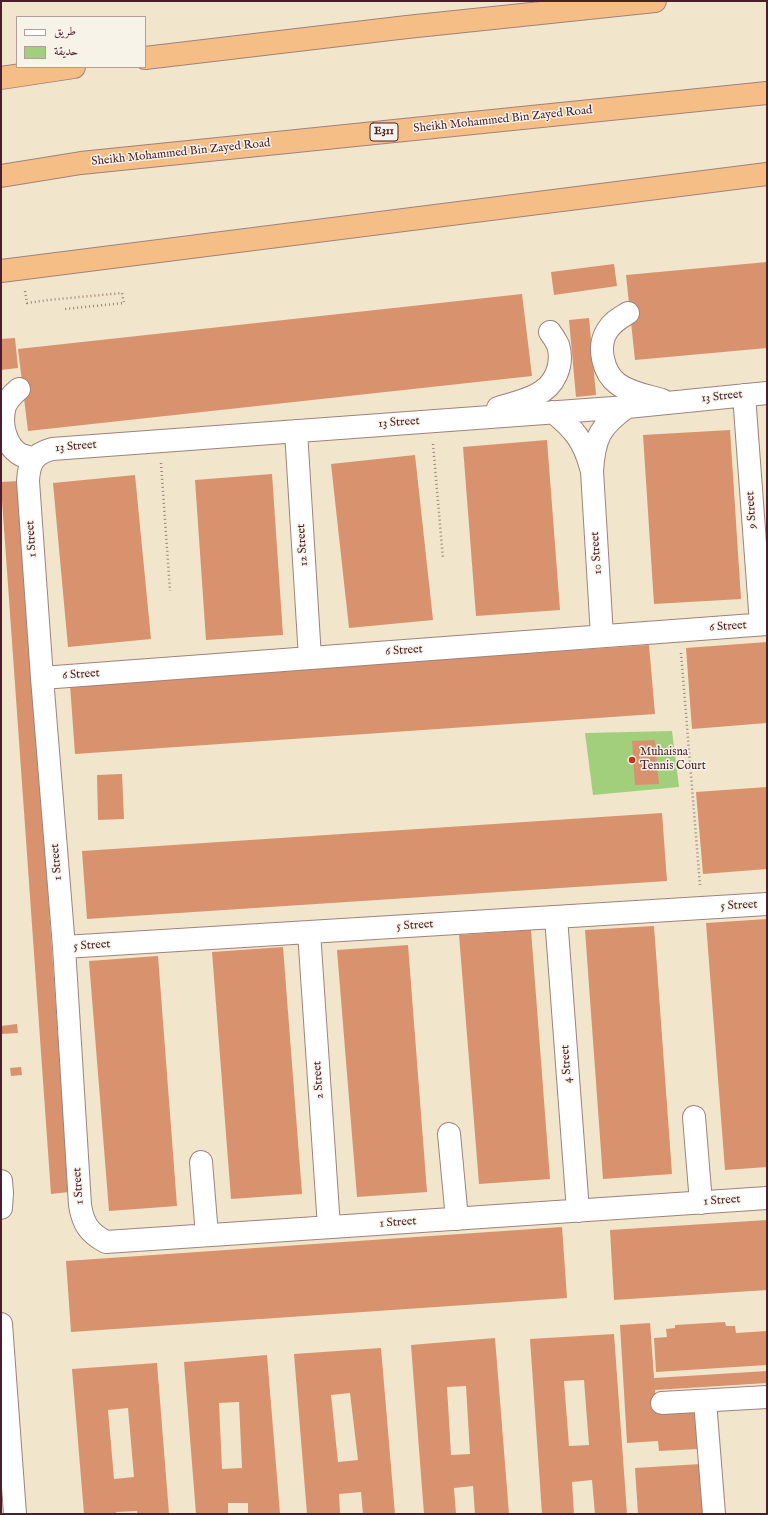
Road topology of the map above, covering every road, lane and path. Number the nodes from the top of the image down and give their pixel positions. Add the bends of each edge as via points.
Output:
1 (655, 1) edge
2 (146, 58) edge
3 (67, 68) edge
4 (1, 78) edge
5 (767, 93) edge
6 (767, 174) edge
7 (1, 176) edge
8 (1, 271) edge
9 (48, 300) dead end
10 (65, 309) dead end
11 (628, 313) dead end
12 (550, 332) dead end
13 (19, 389) dead end
14 (767, 393) edge
15 (744, 395) junction
16 (669, 403) junction
17 (628, 407) junction
18 (553, 412) junction
19 (463, 419) junction
20 (430, 421) junction
21 (296, 431) junction
22 (160, 441) junction
23 (33, 459) junction
24 (592, 471) junction
25 (443, 559) dead end
26 (170, 591) dead end
27 (764, 624) edge
28 (679, 630) junction
29 (602, 636) junction
30 (310, 658) junction
31 (42, 678) junction
32 (767, 904) edge
33 (702, 908) junction
34 (556, 917) junction
35 (309, 932) junction
36 (64, 948) junction
37 (694, 1117) dead end
38 (449, 1134) dead end
39 (201, 1162) dead end
40 (1, 1181) edge
41 (767, 1198) edge
42 (702, 1202) junction
43 (1, 1208) edge
44 (578, 1211) junction
45 (457, 1219) junction
46 (329, 1227) junction
47 (208, 1236) junction
48 (1, 1324) edge
49 (767, 1396) edge
50 (705, 1401) junction
51 (662, 1404) dead end
52 (15, 1514) edge
53 (714, 1514) edge

1 - 2 highway
3 - 4 highway
5 - 7 highway, Sheikh Mohammed Bin Zayed Road / E311 via 81,163
6 - 8 highway
9 - 10 path via 122,293 124,303
11 - 16 street via 616,320 606,331 602,345 602,360 608,373 618,384
12 - 19 street via 558,344 560,359 557,373 549,386 525,399
13 - 23 street via 5,406 2,420 4,433 10,445 20,454
14 - 15 street, 13 Street
15 - 16 street, 13 Street
15 - 27 street, 9 Street
16 - 17 street, 13 Street
17 - 18 street, 13 Street
17 - 24 street, 10 Street via 612,418 600,433 593,451
18 - 19 street, 13 Street
18 - 24 street, 10 Street via 579,437
19 - 20 street, 13 Street
20 - 21 street, 13 Street
20 - 25 path
21 - 22 street, 13 Street
21 - 30 street, 12 Street
22 - 23 street, 13 Street via 52,448 41,452
22 - 26 path
23 - 31 street, 1 Street via 28,470 28,480
24 - 29 street, 10 Street
27 - 28 street, 6 Street
28 - 29 street, 6 Street
28 - 33 path
29 - 30 street, 6 Street
30 - 31 street, 6 Street
31 - 36 street, 1 Street
32 - 33 street, 5 Street
33 - 34 street, 5 Street
34 - 35 street, 5 Street
34 - 44 street, 4 Street
35 - 36 street, 5 Street
35 - 46 street, 2 Street
36 - 47 street, 1 Street via 80,1205 87,1228 106,1242
37 - 42 street
38 - 45 street
39 - 47 street
40 - 43 street
41 - 42 street, 1 Street
42 - 44 street, 1 Street
44 - 45 street, 1 Street
45 - 46 street, 1 Street
46 - 47 street, 1 Street
48 - 52 street
49 - 50 street
50 - 51 street
50 - 53 street

